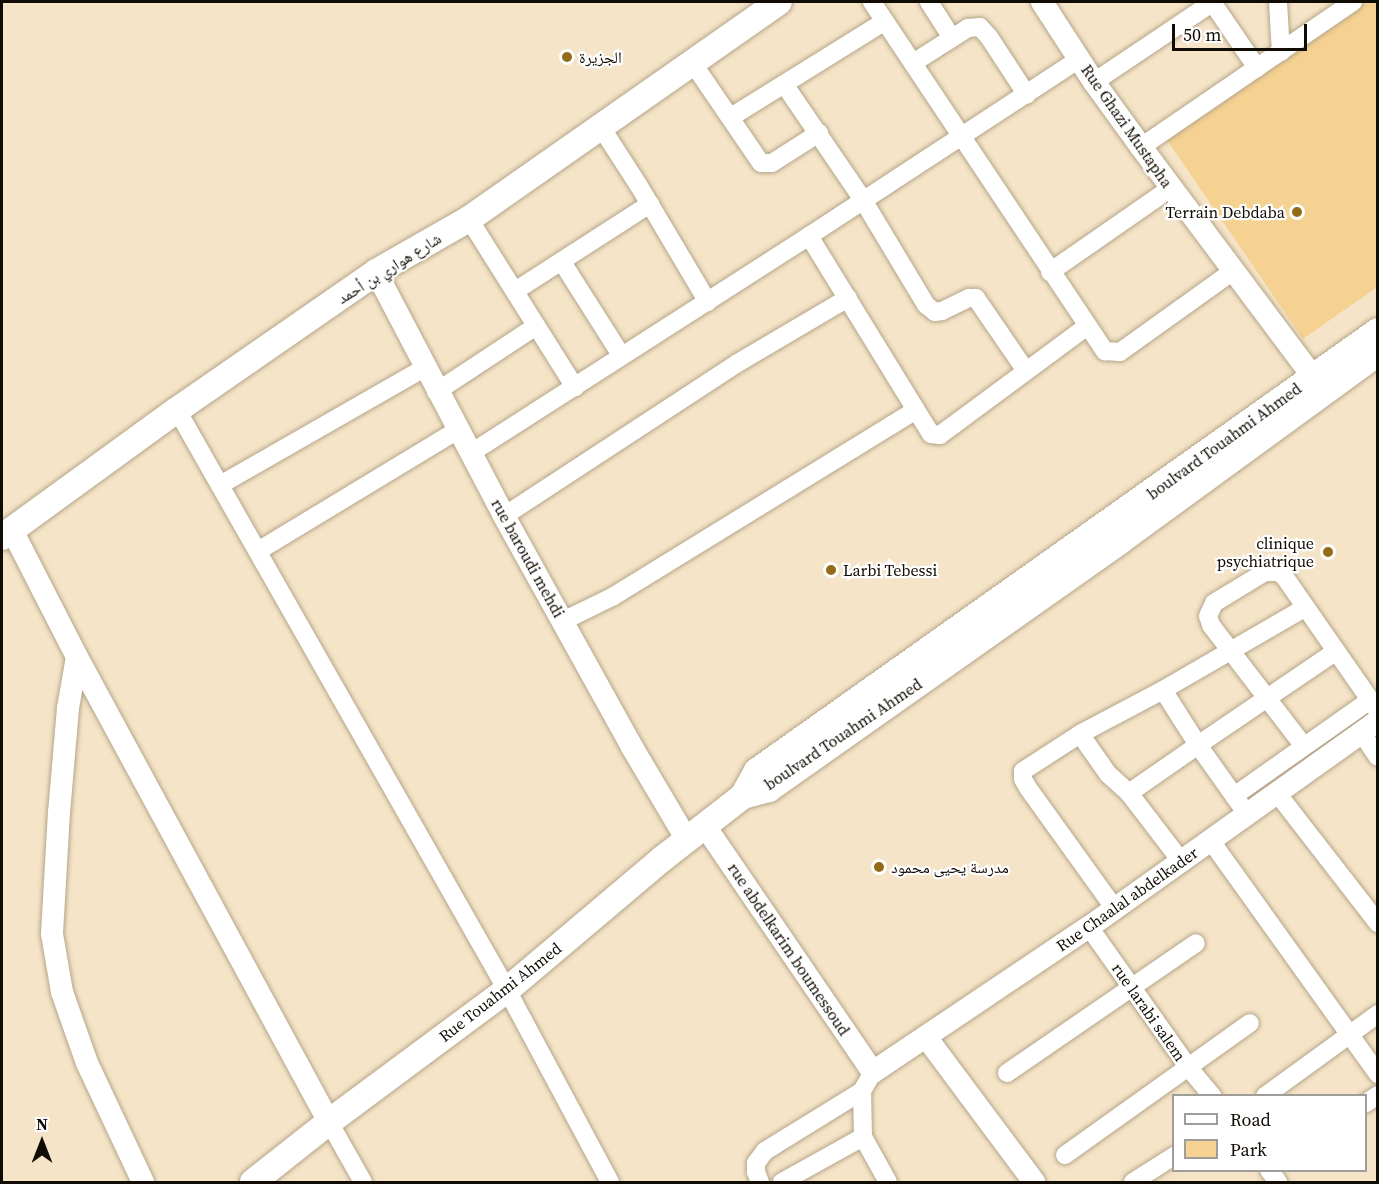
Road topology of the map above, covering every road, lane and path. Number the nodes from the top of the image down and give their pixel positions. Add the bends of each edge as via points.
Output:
1 (779, 2) edge
2 (872, 2) edge
3 (929, 2) edge
4 (1042, 2) edge
5 (1213, 2) edge
6 (1278, 2) edge
7 (1353, 2) edge
8 (885, 21) junction
9 (952, 38) junction
10 (1281, 52) junction
11 (1080, 59) junction
12 (692, 62) junction
13 (913, 63) junction
14 (1257, 68) junction
15 (1094, 82) junction
16 (784, 84) junction
17 (1027, 95) junction
18 (730, 117) junction
19 (601, 127) junction
20 (819, 133) junction
21 (960, 136) junction
22 (1141, 147) junction
23 (1171, 188) junction
24 (863, 200) junction
25 (650, 204) junction
26 (469, 219) junction
27 (809, 236) junction
28 (562, 262) junction
29 (1233, 271) junction
30 (376, 272) junction
31 (1050, 272) junction
32 (515, 291) junction
33 (848, 298) junction
34 (708, 302) junction
35 (536, 326) junction
36 (1086, 327) junction
37 (1377, 331) edge
38 (1377, 353) edge
39 (621, 356) junction
40 (424, 368) junction
41 (1026, 371) junction
42 (1318, 385) junction
43 (575, 387) junction
44 (436, 392) junction
45 (177, 410) junction
46 (916, 410) junction
47 (458, 429) junction
48 (471, 453) junction
49 (220, 485) junction
50 (504, 516) junction
51 (7, 533) edge
52 (258, 551) junction
53 (1306, 608) junction
54 (563, 621) junction
55 (1231, 652) junction
56 (1335, 652) junction
57 (77, 657) junction
58 (1163, 690) junction
59 (1266, 698) junction
60 (1371, 716) edge
61 (1080, 734) junction
62 (1198, 745) junction
63 (1303, 745) junction
64 (1377, 757) edge
65 (1129, 793) junction
66 (1276, 793) junction
67 (742, 796) joint
68 (1234, 796) junction
69 (1247, 814) junction
70 (696, 833) junction
71 (1211, 841) junction
72 (1181, 861) junction
73 (1115, 909) junction
74 (1377, 923) edge
75 (1089, 927) junction
76 (1196, 943) dead end
77 (1131, 987) junction
78 (507, 990) junction
79 (1377, 1014) edge
80 (1250, 1023) dead end
81 (1351, 1033) junction
82 (926, 1037) junction
83 (1188, 1067) junction
84 (1008, 1073) dead end
85 (1377, 1074) edge
86 (867, 1081) junction
87 (1211, 1094) edge
88 (1266, 1094) edge
89 (329, 1122) junction
90 (863, 1137) junction
91 (1065, 1155) dead end
92 (1172, 1157) edge
93 (144, 1182) edge
94 (253, 1182) edge
95 (363, 1182) edge
96 (610, 1182) edge
97 (760, 1182) edge
98 (782, 1182) edge
99 (888, 1182) edge
100 (1034, 1182) edge
101 (1133, 1182) edge

1 - 12 main road, شارع هواري بن أحمد
2 - 8 street
3 - 9 street
4 - 11 street, Rue Ghazi Mustapha
5 - 14 street
5 - 15 street
6 - 10 street
7 - 10 street
8 - 13 street
8 - 16 street
9 - 13 street
9 - 17 street via 968,28 980,27
10 - 14 street
11 - 15 street, Rue Ghazi Mustapha
11 - 17 street
12 - 18 street
12 - 19 main road, شارع هواري بن أحمد
13 - 21 street
14 - 22 street
15 - 22 street, Rue Ghazi Mustapha
16 - 18 street
16 - 20 street
17 - 21 street
18 - 20 street via 764,164 772,163
19 - 25 street
19 - 26 main road, شارع هواري بن أحمد
20 - 24 street
21 - 24 street
21 - 31 street
22 - 23 street, Rue Ghazi Mustapha
23 - 29 street, Rue Ghazi Mustapha
23 - 31 street
24 - 27 street
24 - 41 street via 931,310 942,311 976,298
25 - 28 street
25 - 34 street
26 - 30 main road, شارع هواري بن أحمد
26 - 32 street
27 - 33 street
27 - 34 street
28 - 32 street
28 - 39 street
29 - 36 street via 1120,352 1105,351
29 - 42 street, Rue Ghazi Mustapha
30 - 40 street, rue baroudi mehdi
30 - 45 main road, شارع هواري بن أحمد
31 - 36 street
32 - 35 street
33 - 46 street
33 - 50 street via 736,364
34 - 39 street
35 - 43 street
35 - 44 street
36 - 41 street
37 - 42 main road, boulvard Touahmi Ahmed
38 - 42 main road, boulvard Touahmi Ahmed
39 - 43 street
40 - 44 street, rue baroudi mehdi
40 - 49 street
41 - 46 street via 940,435 931,434
42 - 67 main road, boulvard Touahmi Ahmed via 757,771
43 - 48 street
44 - 47 street, rue baroudi mehdi
45 - 49 street
45 - 51 main road, شارع هواري بن أحمد
46 - 54 street via 612,597
47 - 48 street, rue baroudi mehdi
47 - 52 street
48 - 50 street, rue baroudi mehdi
49 - 52 street
50 - 54 street, rue baroudi mehdi
51 - 57 street
52 - 78 street
53 - 55 street
53 - 55 street via 1284,576 1271,571 1255,576 1209,609 1211,625
53 - 56 street
54 - 70 street, rue baroudi mehdi
55 - 58 street
55 - 59 street
56 - 59 street
56 - 60 street
57 - 89 street
57 - 93 street via 58,812 52,934 62,992 87,1063
58 - 61 street
58 - 62 street
59 - 62 street
59 - 63 street
60 - 63 street
60 - 64 street
60 - 66 street, Rue Chaalal abdelkader
61 - 65 street via 1108,774
61 - 73 street via 1024,769 1022,775 1028,788 1080,851
62 - 65 street
62 - 68 street
63 - 68 street
65 - 72 street
66 - 69 street, Rue Chaalal abdelkader
66 - 74 street
67 - 70 main road, Rue Touahmi Ahmed
68 - 69 street
69 - 71 street, Rue Chaalal abdelkader
70 - 78 main road, Rue Touahmi Ahmed
70 - 86 street, rue abdelkarim boumessoud
71 - 72 street, Rue Chaalal abdelkader
71 - 81 street
72 - 73 street, Rue Chaalal abdelkader
73 - 75 street, Rue Chaalal abdelkader
75 - 77 street, rue larabi salem
75 - 82 street, Rue Chaalal abdelkader
76 - 77 street
77 - 83 street, rue larabi salem
77 - 84 street
78 - 89 main road, Rue Touahmi Ahmed
78 - 96 street
79 - 81 street
80 - 83 street
81 - 85 street
81 - 88 street
82 - 86 street, Rue Chaalal abdelkader
82 - 100 street
83 - 87 street, rue larabi salem
83 - 91 street
86 - 90 street
86 - 97 street via 765,1151 756,1163
89 - 94 main road, Rue Touahmi Ahmed
89 - 95 street
90 - 98 street
90 - 99 street
92 - 101 street

